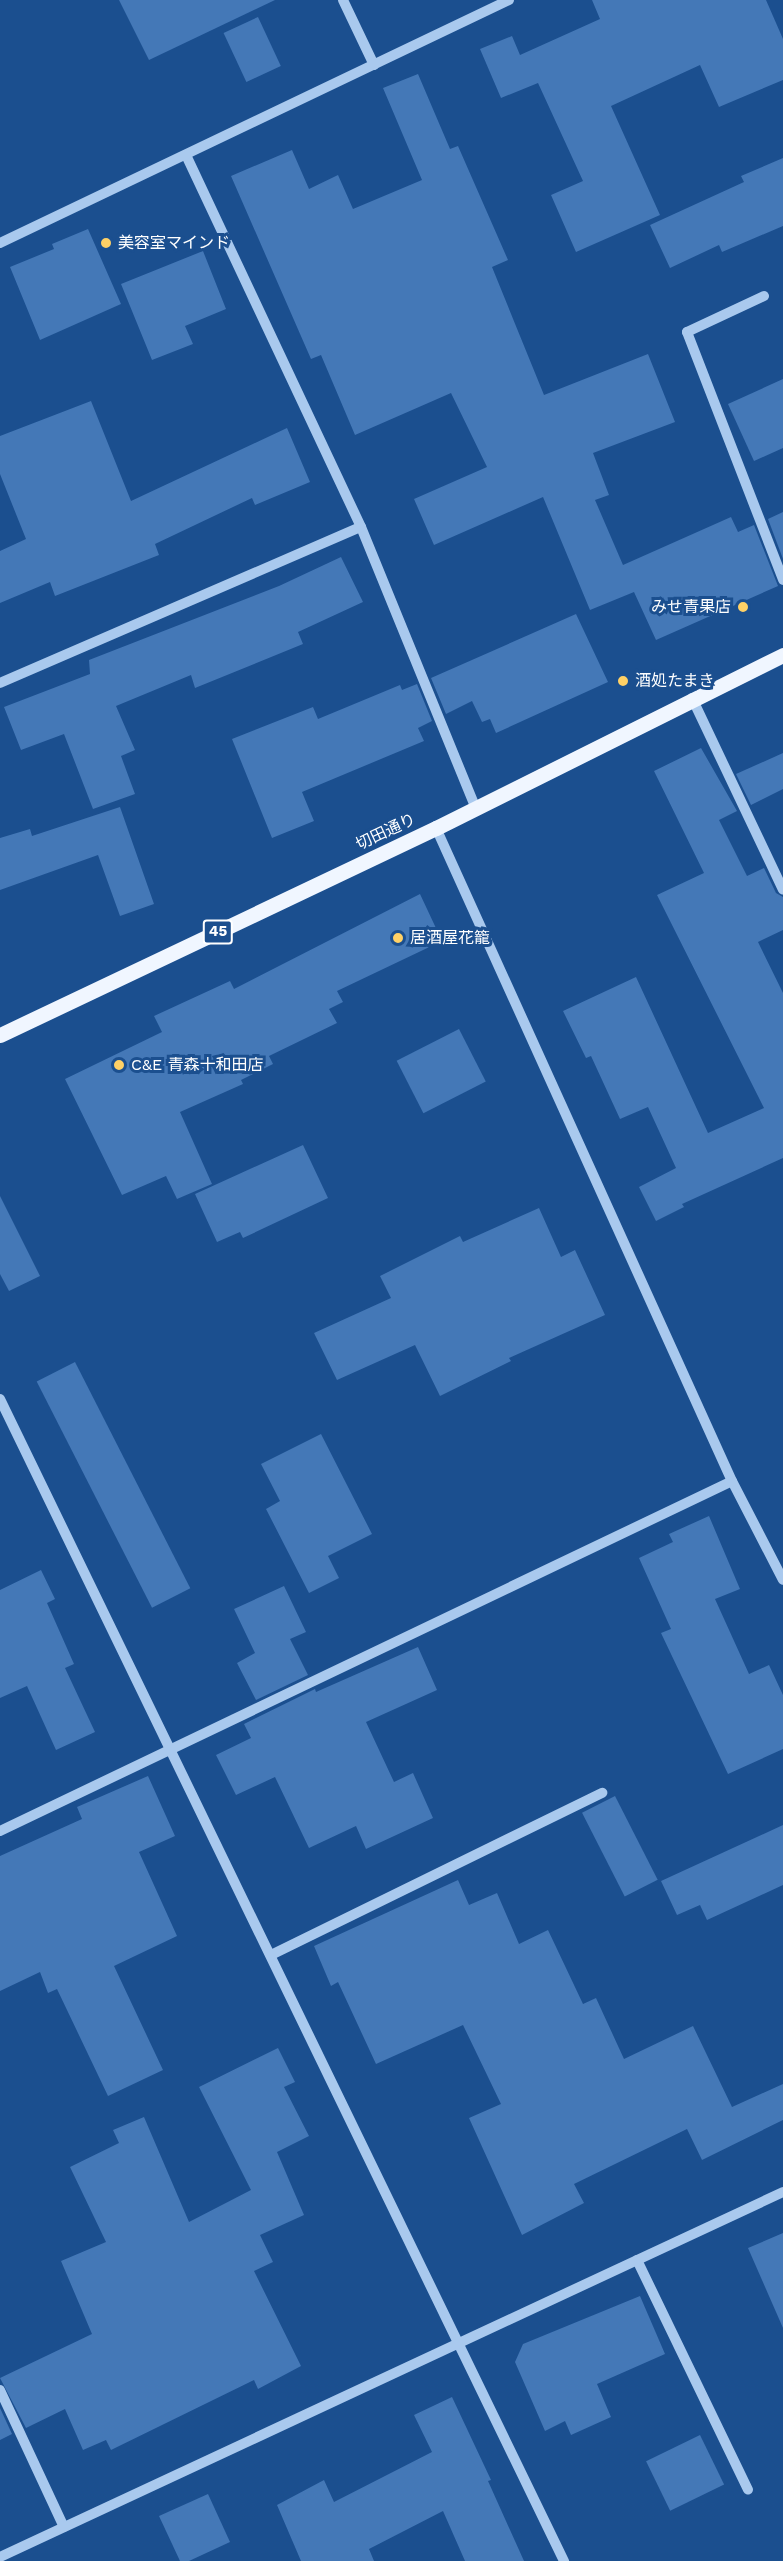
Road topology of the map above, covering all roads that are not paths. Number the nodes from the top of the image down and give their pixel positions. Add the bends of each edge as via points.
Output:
1 (344, 0) edge
2 (509, 0) edge
3 (374, 65) junction
4 (186, 155) junction
5 (0, 243) edge
6 (764, 296) dead end
7 (361, 527) junction
8 (783, 580) edge
9 (783, 655) edge
10 (0, 683) edge
11 (692, 698) junction
12 (475, 806) junction
13 (436, 828) junction
14 (783, 890) edge
15 (0, 1035) edge
16 (0, 1399) edge
17 (732, 1481) junction
18 (783, 1580) edge
19 (172, 1750) junction
20 (602, 1793) dead end
21 (0, 1832) edge
22 (272, 1955) junction
23 (783, 2192) edge
24 (637, 2260) junction
25 (458, 2343) junction
26 (0, 2390) edge
27 (748, 2490) dead end
28 (64, 2527) junction
29 (0, 2557) edge
30 (564, 2561) edge

1 - 3 street
2 - 3 street
3 - 4 street
4 - 5 street
4 - 7 street
6 - 8 street via 687,332
7 - 10 street
7 - 12 street
9 - 11 main road, 切田通り / 45
11 - 12 main road, 切田通り / 45
11 - 14 street
12 - 13 main road, 切田通り / 45
13 - 15 main road, 切田通り / 45
13 - 17 street
16 - 19 street
17 - 18 street
17 - 19 street
19 - 21 street
19 - 22 street
20 - 22 street
22 - 25 street
23 - 24 street
24 - 25 street
24 - 27 street
25 - 28 street
25 - 30 street
26 - 28 street
28 - 29 street

